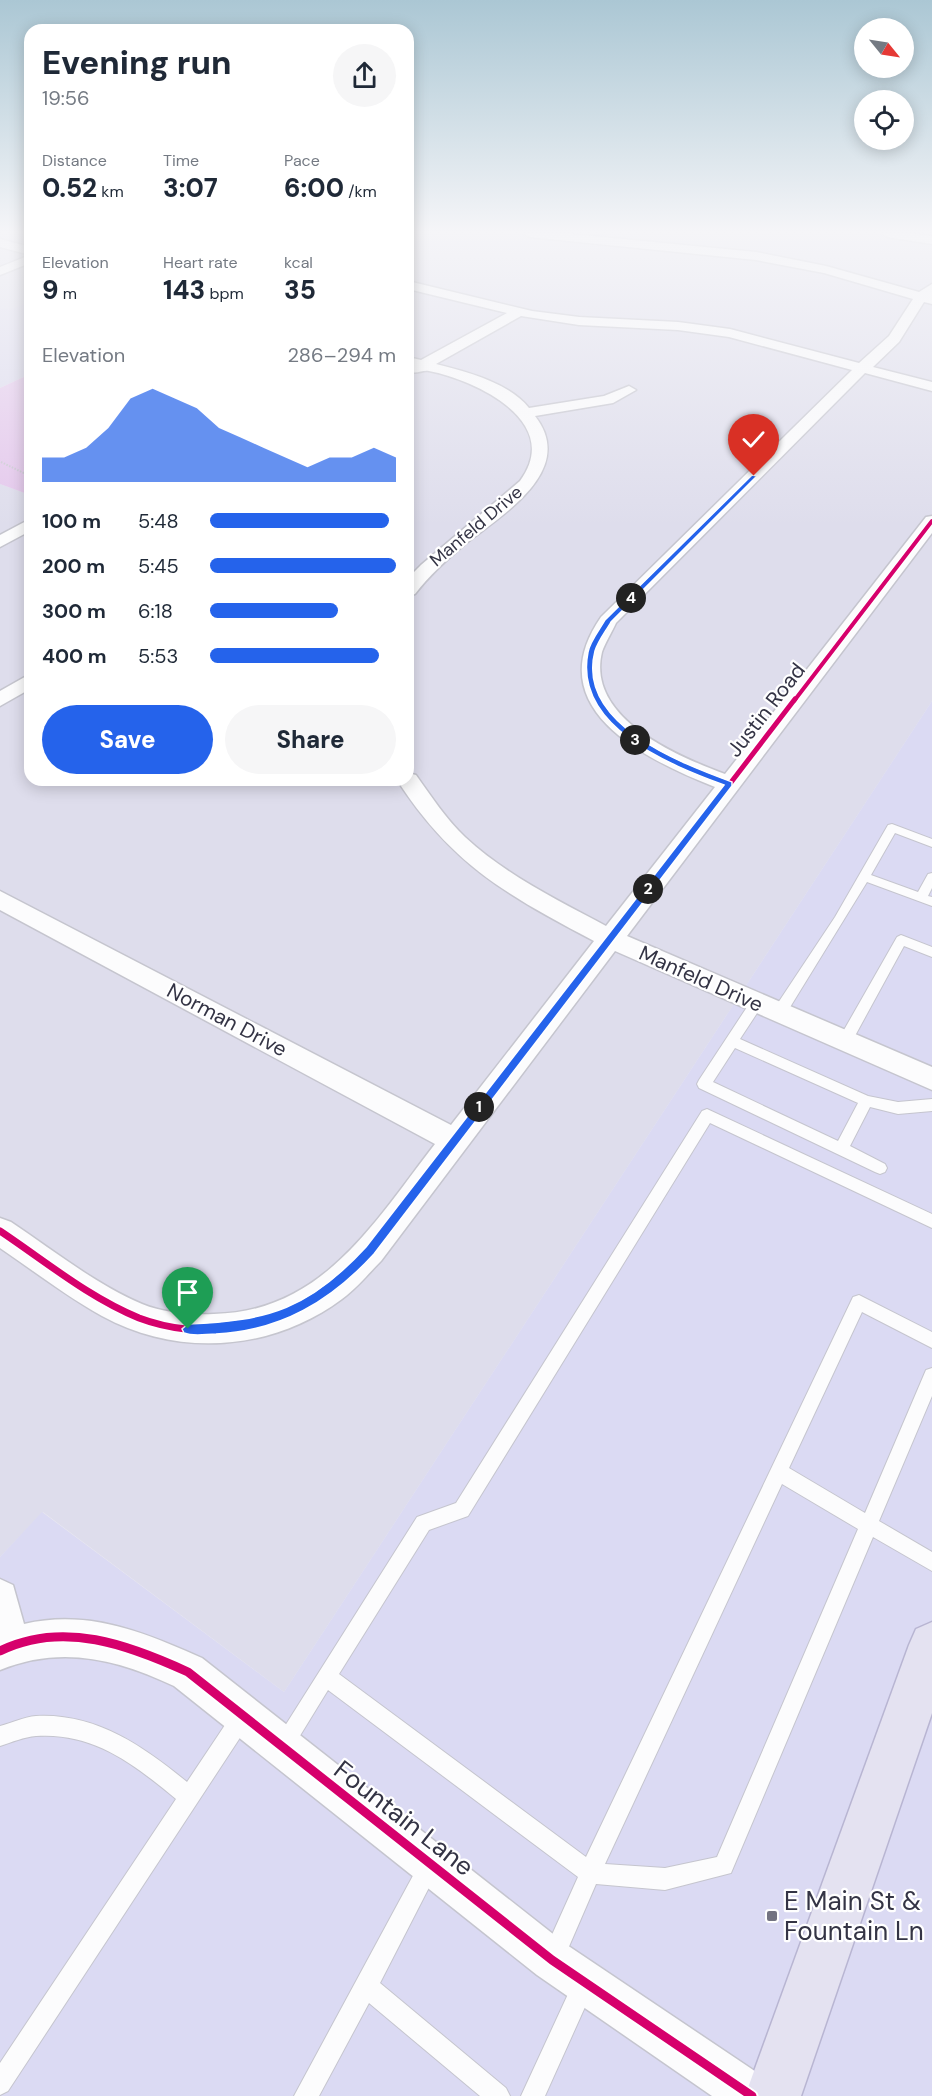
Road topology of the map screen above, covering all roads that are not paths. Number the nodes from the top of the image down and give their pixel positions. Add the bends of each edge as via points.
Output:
1 (481, 331) edge
2 (717, 331) edge
3 (899, 331) edge
4 (416, 363) edge
5 (862, 368) junction
6 (932, 387) edge
7 (629, 390) dead end
8 (526, 413) junction
9 (932, 521) edge
10 (24, 528) edge
11 (0, 542) edge
12 (414, 583) edge
13 (24, 684) edge
14 (0, 700) edge
15 (729, 784) junction
16 (413, 786) edge
17 (932, 843) edge
18 (865, 877) junction
19 (932, 877) edge
20 (0, 898) edge
21 (926, 900) edge
22 (610, 939) junction
23 (932, 952) edge
24 (768, 1008) junction
25 (732, 1041) junction
26 (845, 1041) junction
27 (932, 1079) edge
28 (866, 1101) junction
29 (932, 1105) edge
30 (454, 1140) junction
31 (841, 1149) junction
32 (880, 1167) dead end
33 (932, 1221) edge
34 (0, 1231) edge
35 (932, 1340) edge
36 (932, 1376) edge
37 (778, 1472) junction
38 (868, 1524) junction
39 (932, 1562) edge
40 (0, 1598) edge
41 (932, 1645) edge
42 (5, 1648) edge
43 (326, 1676) junction
44 (243, 1715) junction
45 (0, 1736) edge
46 (282, 1746) junction
47 (189, 1796) junction
48 (430, 1864) junction
49 (590, 1873) junction
50 (569, 1971) junction
51 (366, 1986) junction
52 (0, 2083) edge
53 (306, 2096) edge
54 (498, 2096) edge
55 (533, 2096) edge
56 (752, 2096) edge
57 (773, 2096) edge

1 - 4 street
2 - 5 street
3 - 5 street via 885,350
4 - 8 street via 486,386
5 - 6 street
5 - 15 street via 608,621 592,650 594,688 615,723 660,755
7 - 8 street via 608,399
8 - 12 street, Manfeld Drive via 537,434 540,458 530,479 434,560
9 - 15 street, Justin Road
10 - 11 street
13 - 14 street
15 - 22 street, Justin Road
16 - 22 street, Manfeld Drive via 458,842 485,864
17 - 18 lane via 892,828
18 - 21 lane
18 - 24 lane
19 - 21 lane
20 - 30 street, Norman Drive
22 - 24 street, Manfeld Drive
22 - 30 street, Justin Road
23 - 26 lane via 901,940
24 - 25 lane
24 - 26 street, Manfeld Drive
25 - 28 lane
25 - 31 lane via 704,1084
26 - 27 street, Manfeld Drive
28 - 29 lane via 898,1108
28 - 31 lane
30 - 34 street, Justin Road via 370,1251 346,1276 290,1312 237,1328 188,1329 148,1321 115,1307
31 - 32 lane
33 - 43 lane via 708,1115 462,1510 423,1523
35 - 37 lane via 859,1302
36 - 38 lane
37 - 38 lane
37 - 49 lane
38 - 39 lane
38 - 49 lane via 724,1866 665,1879
40 - 42 street, Fountain Lane
41 - 57 main road
42 - 44 street, Fountain Lane via 63,1636 87,1636 120,1644 188,1672
43 - 46 lane
43 - 49 lane
44 - 46 street, Fountain Lane
44 - 47 lane
45 - 47 lane via 35,1726 89,1730 141,1757
46 - 48 street, Fountain Lane
47 - 52 lane
48 - 50 street, Fountain Lane
48 - 51 lane
49 - 50 lane
50 - 55 lane
50 - 56 street, Fountain Lane
51 - 53 lane
51 - 54 lane

